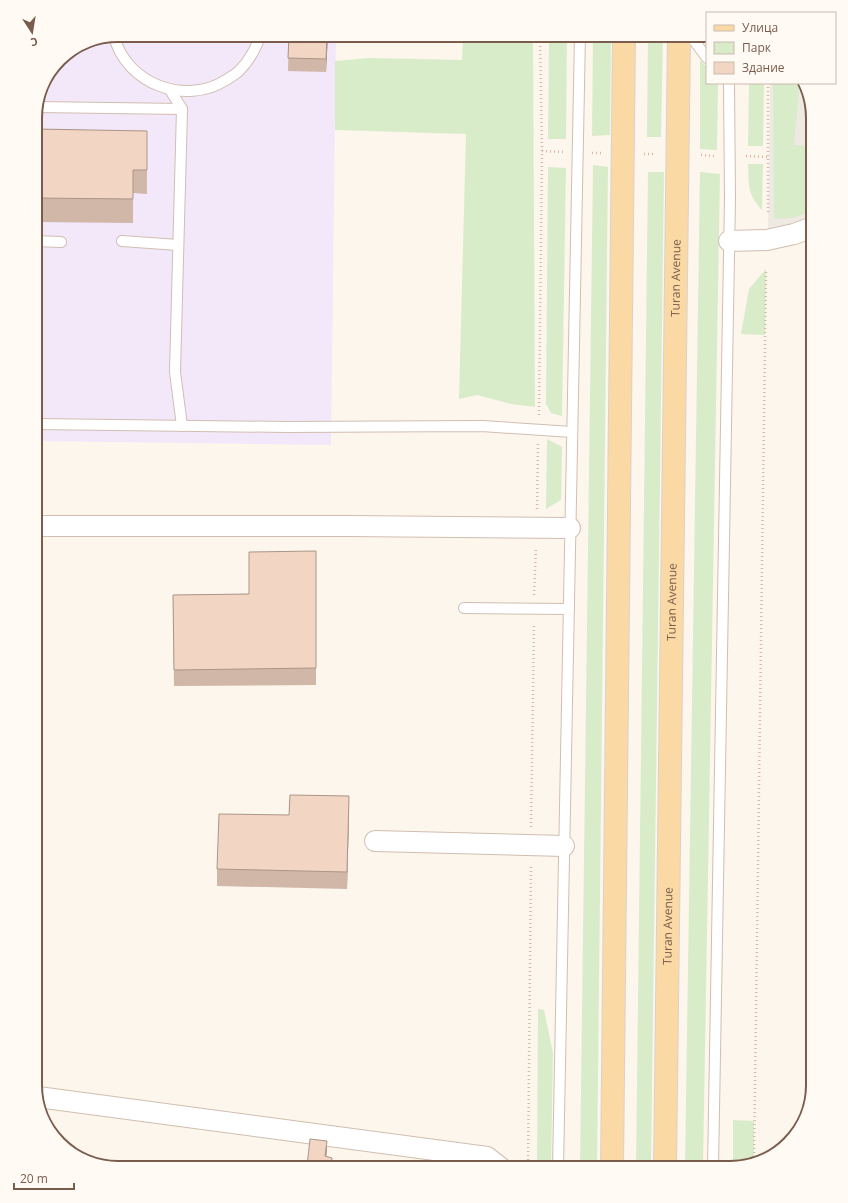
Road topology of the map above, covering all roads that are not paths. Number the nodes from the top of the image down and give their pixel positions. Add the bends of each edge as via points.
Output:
1 (115, 42) edge
2 (258, 42) edge
3 (580, 42) edge
4 (624, 42) edge
5 (679, 42) edge
6 (695, 42) edge
7 (706, 57) edge
8 (728, 84) edge
9 (170, 90) junction
10 (43, 107) edge
11 (182, 109) junction
12 (806, 230) edge
13 (42, 241) edge
14 (122, 241) dead end
15 (729, 241) junction
16 (60, 242) dead end
17 (178, 245) junction
18 (42, 424) edge
19 (182, 426) junction
20 (572, 432) junction
21 (42, 526) edge
22 (570, 528) junction
23 (464, 608) dead end
24 (569, 609) junction
25 (375, 841) dead end
26 (564, 846) junction
27 (44, 1098) edge
28 (492, 1161) edge
29 (558, 1161) edge
30 (612, 1161) edge
31 (665, 1161) edge
32 (713, 1161) edge

1 - 9 lane via 129,66 148,81
2 - 9 lane via 253,54 238,72 218,85 194,91
3 - 20 lane
4 - 30 main road
5 - 31 main road, Turan Avenue
6 - 7 lane
8 - 15 lane
9 - 11 lane
10 - 11 lane
11 - 17 lane
12 - 15 street via 767,240
13 - 16 lane
14 - 17 lane
15 - 32 lane
17 - 19 lane via 175,372
18 - 19 lane
19 - 20 lane via 482,426
20 - 22 lane
21 - 22 street
22 - 24 lane
23 - 24 lane
24 - 26 lane
25 - 26 street
26 - 29 lane
27 - 28 street via 487,1157

